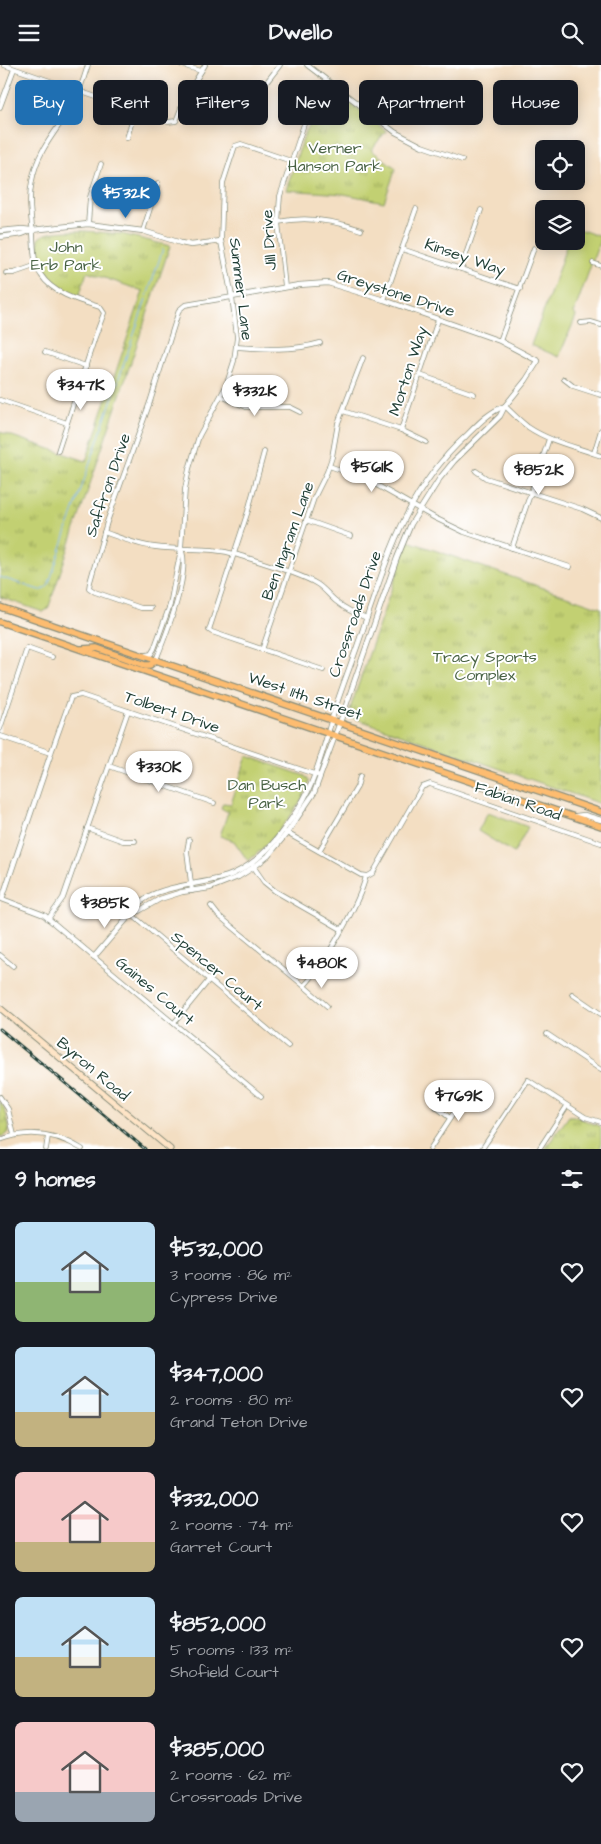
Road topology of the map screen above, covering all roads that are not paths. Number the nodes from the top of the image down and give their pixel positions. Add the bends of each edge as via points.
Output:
1 (4, 65) edge
2 (88, 65) edge
3 (182, 65) edge
4 (206, 65) edge
5 (280, 65) edge
6 (307, 65) edge
7 (14, 69) junction
8 (201, 71) junction
9 (47, 80) edge
10 (268, 80) edge
11 (326, 80) edge
12 (83, 81) edge
13 (349, 97) edge
14 (0, 107) edge
15 (168, 122) edge
16 (58, 125) edge
17 (131, 125) edge
18 (304, 125) edge
19 (127, 138) dead end
20 (462, 160) dead end
21 (291, 161) junction
22 (101, 164) dead end
23 (158, 183) dead end
24 (416, 209) dead end
25 (481, 210) dead end
26 (278, 222) junction
27 (88, 224) junction
28 (32, 230) junction
29 (360, 230) dead end
30 (0, 231) edge
31 (143, 231) junction
32 (0, 237) edge
33 (221, 241) junction
34 (534, 248) dead end
35 (402, 249) junction
36 (593, 263) dead end
37 (37, 265) junction
38 (601, 266) edge
39 (461, 269) junction
40 (6, 273) dead end
41 (286, 287) junction
42 (520, 289) junction
43 (232, 297) junction
44 (384, 300) junction
45 (181, 307) joint
46 (438, 319) junction
47 (581, 323) dead end
48 (601, 325) edge
49 (500, 341) junction
50 (320, 343) dead end
51 (236, 347) junction
52 (45, 352) dead end
53 (363, 358) dead end
54 (538, 361) joint
55 (86, 366) junction
56 (420, 375) junction
57 (564, 379) dead end
58 (474, 394) dead end
59 (601, 395) edge
60 (221, 396) junction
61 (0, 400) edge
62 (505, 406) junction
63 (343, 411) junction
64 (300, 412) dead end
65 (67, 423) junction
66 (402, 430) junction
67 (601, 430) edge
68 (549, 439) junction
69 (426, 441) dead end
70 (58, 451) dead end
71 (264, 452) dead end
72 (594, 453) junction
73 (601, 456) edge
74 (329, 466) junction
75 (476, 471) dead end
76 (530, 494) junction
77 (412, 504) junction
78 (419, 509) junction
79 (601, 519) edge
80 (306, 520) junction
81 (104, 532) junction
82 (351, 536) dead end
83 (512, 548) junction
84 (181, 549) junction
85 (234, 554) junction
86 (570, 567) dead end
87 (288, 573) junction
88 (0, 607) edge
89 (151, 608) dead end
90 (367, 618) junction
91 (0, 622) edge
92 (80, 649) junction
93 (262, 650) junction
94 (143, 656) junction
95 (52, 657) dead end
96 (156, 660) junction
97 (323, 670) dead end
98 (128, 711) junction
99 (332, 720) junction
100 (340, 723) junction
101 (0, 729) edge
102 (328, 733) junction
103 (0, 736) edge
104 (335, 736) junction
105 (51, 753) junction
106 (109, 766) junction
107 (317, 775) junction
108 (360, 776) dead end
109 (214, 803) dead end
110 (601, 812) edge
111 (572, 816) junction
112 (601, 821) edge
113 (601, 826) edge
114 (87, 828) junction
115 (285, 832) junction
116 (189, 840) dead end
117 (134, 841) dead end
118 (601, 843) edge
119 (319, 851) junction
120 (253, 865) junction
121 (366, 875) junction
122 (191, 884) junction
123 (192, 891) junction
124 (1, 901) edge
125 (211, 906) dead end
126 (131, 914) junction
127 (48, 919) junction
128 (341, 929) junction
129 (0, 955) edge
130 (94, 957) junction
131 (13, 965) dead end
132 (209, 980) junction
133 (304, 986) junction
134 (572, 994) dead end
135 (327, 1006) dead end
136 (0, 1008) edge
137 (601, 1014) edge
138 (174, 1023) junction
139 (547, 1034) dead end
140 (288, 1046) dead end
141 (601, 1070) edge
142 (472, 1085) dead end
143 (261, 1096) dead end
144 (0, 1097) edge
145 (435, 1106) dead end
146 (567, 1106) junction
147 (450, 1118) junction
148 (601, 1122) edge
149 (14, 1135) junction
150 (48, 1136) junction
151 (0, 1140) edge
152 (46, 1149) edge
153 (82, 1149) edge
154 (170, 1149) edge
155 (430, 1149) edge
156 (482, 1149) edge
157 (539, 1149) edge

1 - 7 street
2 - 12 street
3 - 8 street
4 - 8 street
5 - 10 street
6 - 11 street
7 - 9 street
7 - 14 street
8 - 15 street via 176,121
13 - 20 street via 408,140
16 - 28 street via 48,140 32,179
17 - 19 street
18 - 21 street, Jill Drive
21 - 26 street, Jill Drive via 280,196
21 - 33 street, Summer Lane via 236,145 223,183
22 - 27 street via 90,197
23 - 31 street
24 - 35 street
25 - 39 street
26 - 29 street via 316,218
26 - 41 street, Jill Drive
27 - 28 street
27 - 31 street
28 - 30 street
28 - 32 street
28 - 37 street
31 - 33 street via 192,245
33 - 43 street, Summer Lane
34 - 42 street
35 - 39 street, Kinsey Way
35 - 44 street
36 - 38 street
37 - 40 street
37 - 55 street via 40,275 56,290 102,309 104,316
39 - 42 street, Kinsey Way
41 - 43 street, Greystone Drive
41 - 44 street, Greystone Drive via 328,283
42 - 49 street
43 - 45 street, Greystone Drive
43 - 51 street, Summer Lane
44 - 46 street, Greystone Drive
45 - 81 street, Saffron Drive
46 - 49 street, Greystone Drive
46 - 56 street, Morton Way
47 - 48 street
49 - 54 street, Greystone Drive
50 - 51 street via 309,347 267,349
51 - 60 street, Summer Lane
52 - 55 street
53 - 63 street, Ben Ingram Lane
54 - 62 street, Crossroads Drive
55 - 65 street
56 - 58 street
56 - 66 street, Morton Way
57 - 59 street via 573,386
60 - 64 street via 246,407 290,407
60 - 84 street, Summer Lane via 200,436 189,469
61 - 65 street
62 - 68 street via 527,426
62 - 77 street, Crossroads Drive via 494,410 448,452
62 - 78 street, Crossroads Drive via 500,416 454,461
63 - 66 street
63 - 74 street, Ben Ingram Lane
65 - 70 street
66 - 69 street
67 - 72 street
68 - 72 street
68 - 76 street
71 - 85 street
72 - 73 street
74 - 77 street via 364,478
74 - 80 street, Ben Ingram Lane
75 - 76 street via 486,478
76 - 79 street via 582,509
76 - 83 street
77 - 78 street
77 - 90 street, Crossroads Drive via 391,549
78 - 83 street via 464,531
78 - 100 street, Crossroads Drive via 399,551
80 - 82 street
80 - 87 street, Ben Ingram Lane
81 - 84 street via 144,545
81 - 89 street, Saffron Drive via 89,588 141,608
83 - 86 street
84 - 85 street via 206,548
84 - 94 street, Summer Lane via 170,605 154,649 151,654
84 - 96 street, Summer Lane via 180,590
85 - 87 street
85 - 93 street via 208,630
87 - 90 street via 318,585 341,606
87 - 93 street, Ben Ingram Lane
88 - 94 main road, West 11th Street
90 - 99 street, Crossroads Drive
91 - 92 main road, West 11th Street
92 - 96 main road via 97,648 145,665
92 - 102 main road, West 11th Street
93 - 97 street
94 - 96 main road, West 11th Street
95 - 101 street via 27,648
96 - 99 main road, West 11th Street
98 - 105 street, Tolbert Drive via 81,695 73,696
98 - 106 street
98 - 107 street, Tolbert Drive
99 - 100 main road, West 11th Street
99 - 102 street, Crossroads Drive
100 - 104 street, Crossroads Drive
100 - 110 main road, West 11th Street
102 - 104 main road, West 11th Street
102 - 107 street, Crossroads Drive
103 - 105 street
104 - 107 street, Crossroads Drive
104 - 111 main road, West 11th Street
105 - 124 street
106 - 109 street
106 - 114 street
107 - 115 street, Crossroads Drive
108 - 119 street via 357,787
111 - 112 street via 584,815
111 - 113 main road, West 11th Street
114 - 117 street via 122,841
114 - 127 street via 63,898
115 - 119 street
115 - 120 street, Crossroads Drive
116 - 122 street
118 - 121 street, Fabian Road via 435,785 427,785 373,873
119 - 121 street
120 - 122 street, Crossroads Drive via 215,880
120 - 123 street, Crossroads Drive via 224,883
120 - 128 street via 264,882 275,891
121 - 128 street via 363,889
122 - 123 street
122 - 126 street, Crossroads Drive via 156,893 144,899
123 - 126 street, Crossroads Drive via 160,899
124 - 127 street, Gaines Court via 34,910
125 - 133 street
126 - 130 street, Crossroads Drive
126 - 132 street, Spencer Court
127 - 130 street, Gaines Court
128 - 133 street via 314,976
129 - 131 street
130 - 138 street, Gaines Court
132 - 138 street
132 - 140 street, Spencer Court
133 - 135 street
134 - 137 street
136 - 154 main road, Byron Road
138 - 143 street, Gaines Court
139 - 141 street
142 - 147 street
144 - 149 street via 8,1109
145 - 147 street
146 - 148 street
146 - 156 street via 528,1080
146 - 157 street
147 - 155 street
149 - 150 street
149 - 151 street
150 - 152 street
150 - 153 street

